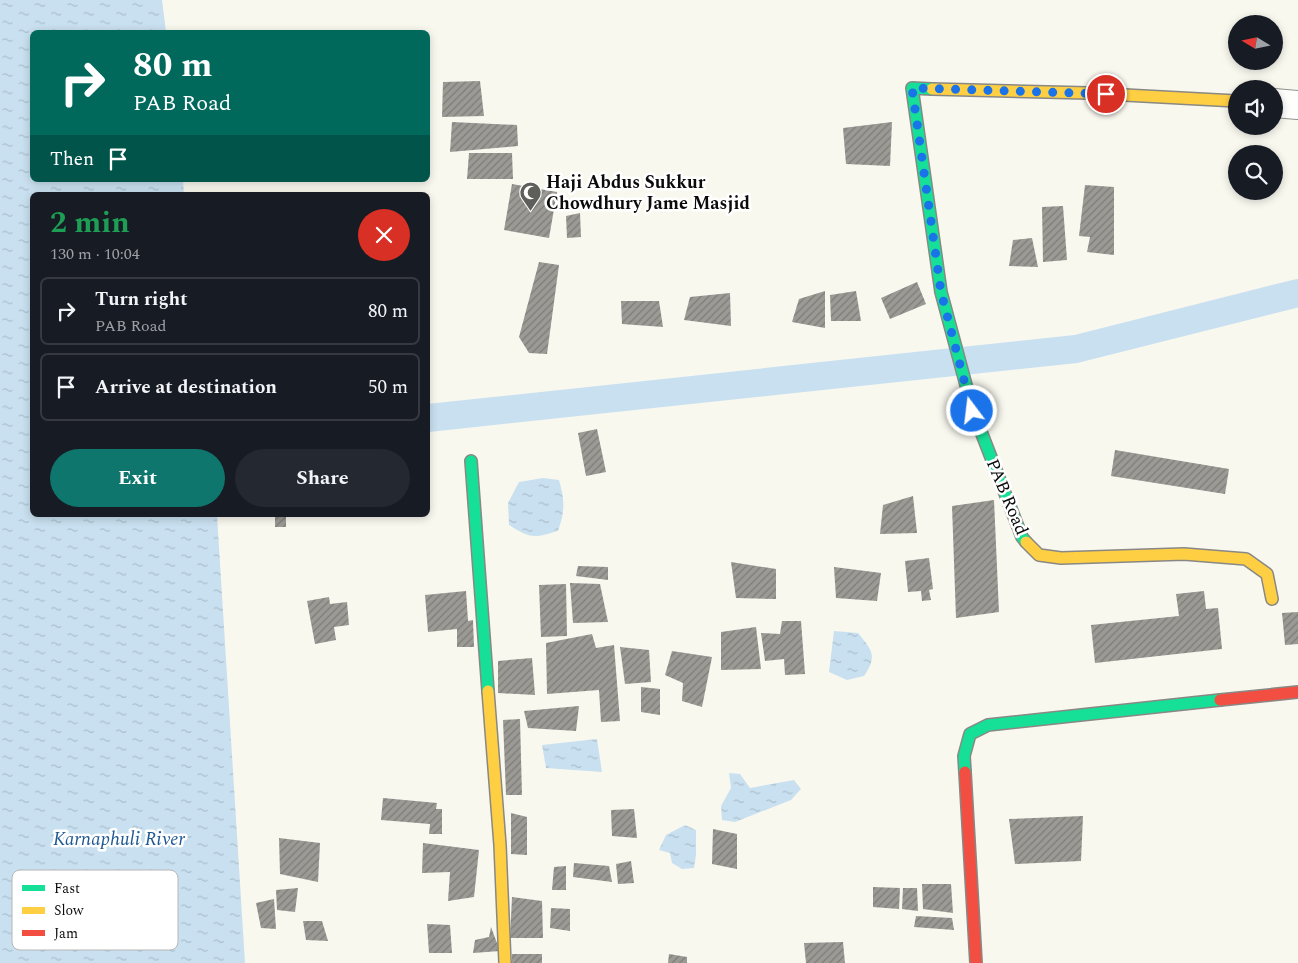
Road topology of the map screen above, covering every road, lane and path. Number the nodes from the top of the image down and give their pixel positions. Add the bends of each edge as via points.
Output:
1 (1228, 101) edge
2 (1283, 104) edge
3 (1298, 105) edge
4 (471, 460) dead end
5 (1272, 599) dead end
6 (1298, 692) edge
7 (505, 963) edge
8 (976, 963) edge

1 - 5 street, PAB Road via 912,88 941,292 972,411 1022,537 1039,555 1061,558 1184,554 1246,559 1266,574
2 - 3 street
4 - 7 street via 499,835
6 - 8 street via 988,725 970,734 964,756

